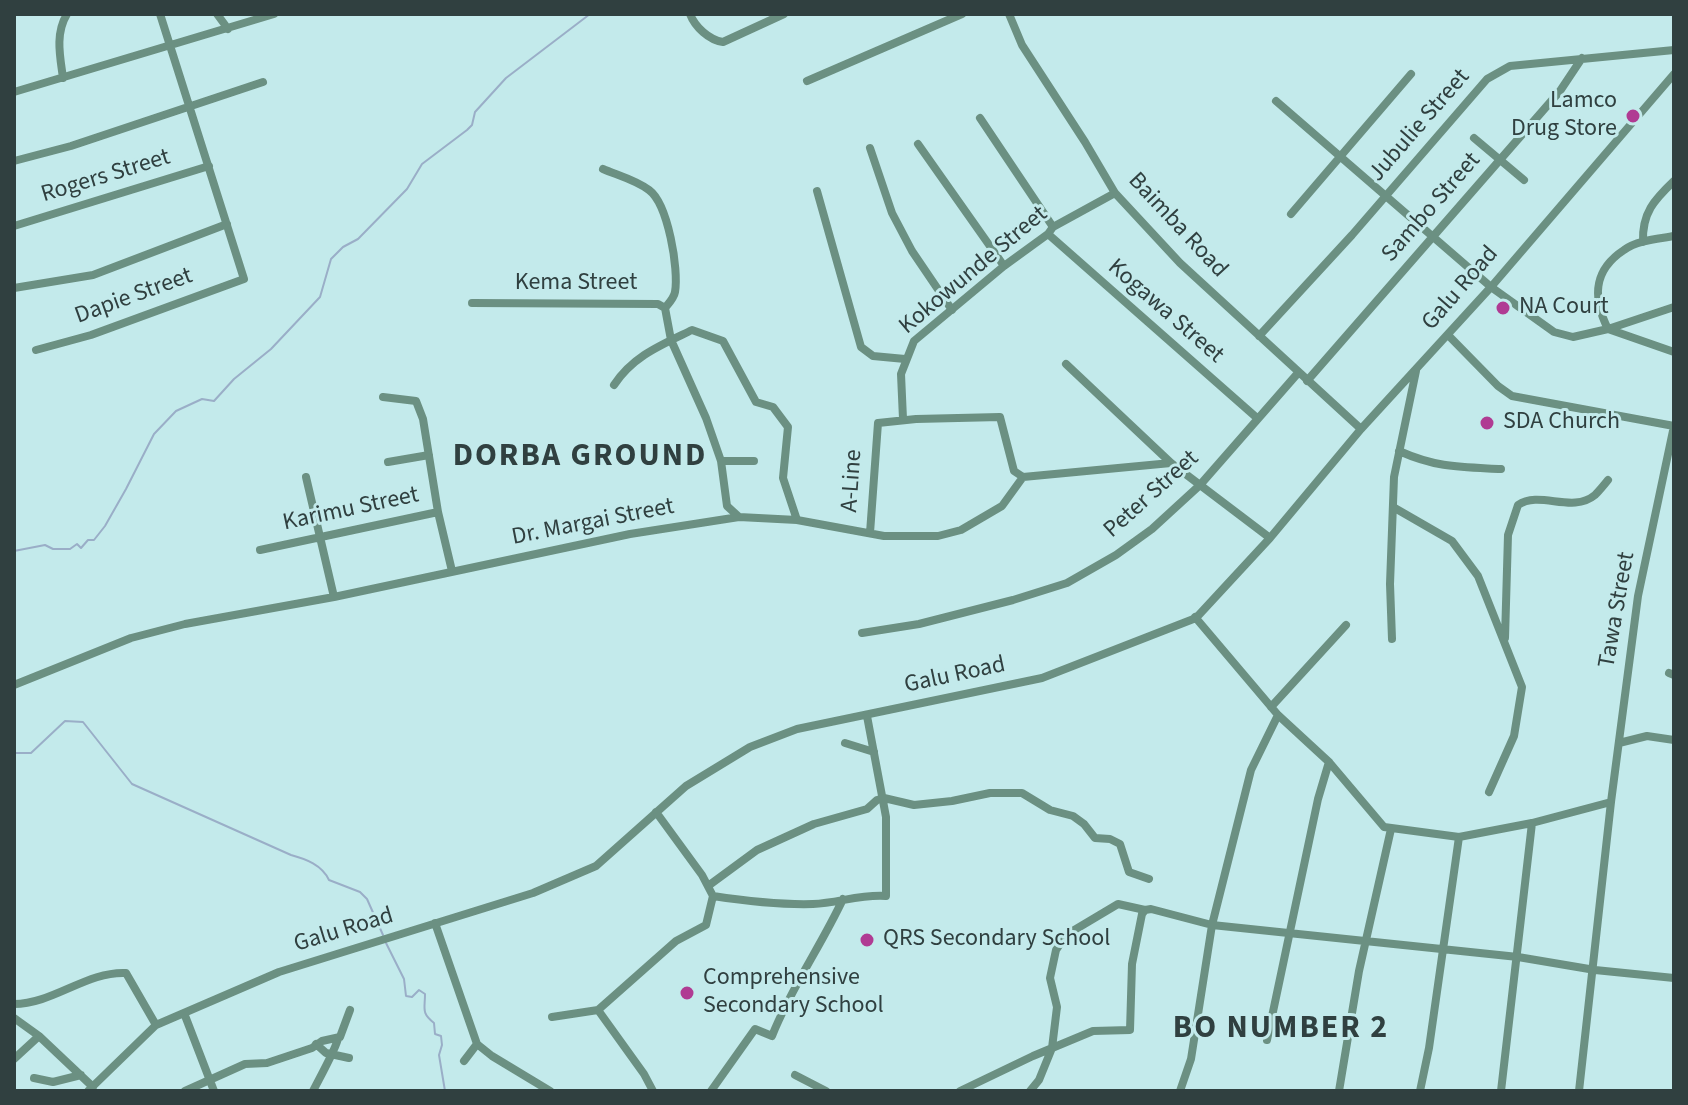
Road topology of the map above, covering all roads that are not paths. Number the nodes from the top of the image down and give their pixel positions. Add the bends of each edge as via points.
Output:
1 (67, 14) edge
2 (160, 14) edge
3 (217, 14) edge
4 (274, 14) edge
5 (784, 14) edge
6 (962, 14) edge
7 (1009, 14) edge
8 (692, 18) edge
9 (228, 29) junction
10 (168, 46) junction
11 (1674, 50) edge
12 (1582, 58) junction
13 (1411, 74) dead end
14 (1674, 74) edge
15 (63, 78) junction
16 (807, 81) dead end
17 (263, 82) dead end
18 (14, 92) edge
19 (1276, 101) dead end
20 (188, 106) junction
21 (980, 118) dead end
22 (1474, 138) dead end
23 (918, 144) dead end
24 (870, 148) dead end
25 (1339, 158) junction
26 (1501, 160) junction
27 (14, 161) edge
28 (209, 166) junction
29 (603, 169) dead end
30 (1524, 180) dead end
31 (1674, 181) edge
32 (817, 191) dead end
33 (1115, 193) junction
34 (1384, 197) junction
35 (1291, 214) dead end
36 (227, 224) junction
37 (14, 226) edge
38 (1050, 231) junction
39 (1674, 236) edge
40 (1435, 238) junction
41 (1643, 242) junction
42 (1004, 266) junction
43 (1491, 287) junction
44 (14, 288) edge
45 (472, 303) dead end
46 (1674, 307) edge
47 (665, 308) junction
48 (952, 310) junction
49 (1608, 329) junction
50 (1448, 335) junction
51 (1259, 336) junction
52 (671, 340) junction
53 (36, 350) dead end
54 (1674, 352) edge
55 (905, 359) junction
56 (1066, 364) dead end
57 (1416, 370) junction
58 (1298, 373) junction
59 (1307, 381) junction
60 (614, 385) dead end
61 (383, 397) dead end
62 (1257, 418) junction
63 (903, 419) junction
64 (1674, 426) edge
65 (1361, 429) junction
66 (1399, 451) junction
67 (429, 455) junction
68 (721, 461) junction
69 (754, 461) dead end
70 (388, 462) dead end
71 (1171, 463) junction
72 (1501, 469) dead end
73 (306, 477) dead end
74 (1023, 477) junction
75 (1608, 480) dead end
76 (1200, 485) junction
77 (1393, 507) junction
78 (438, 512) junction
79 (739, 517) junction
80 (797, 520) junction
81 (870, 533) junction
82 (319, 537) junction
83 (1270, 538) junction
84 (260, 550) dead end
85 (452, 571) junction
86 (334, 597) junction
87 (1196, 618) junction
88 (1346, 625) dead end
89 (862, 633) dead end
90 (1392, 639) dead end
91 (1505, 643) junction
92 (14, 685) edge
93 (1271, 707) junction
94 (1278, 715) junction
95 (867, 716) junction
96 (1674, 740) edge
97 (845, 743) dead end
98 (1619, 743) junction
99 (874, 752) junction
100 (1329, 762) junction
101 (1489, 792) dead end
102 (884, 798) junction
103 (1611, 802) junction
104 (656, 812) junction
105 (1532, 823) junction
106 (1391, 829) junction
107 (1459, 837) junction
108 (1149, 879) dead end
109 (708, 886) junction
110 (713, 896) junction
111 (843, 899) junction
112 (1145, 910) junction
113 (435, 923) junction
114 (1212, 925) junction
115 (1291, 932) junction
116 (1366, 940) junction
117 (1444, 950) junction
118 (1518, 957) junction
119 (1595, 970) junction
120 (1674, 978) edge
121 (14, 1004) edge
122 (350, 1010) dead end
123 (598, 1010) junction
124 (184, 1013) junction
125 (552, 1017) dead end
126 (14, 1018) edge
127 (156, 1025) junction
128 (39, 1036) junction
129 (338, 1038) junction
130 (1267, 1040) dead end
131 (316, 1044) junction
132 (477, 1044) junction
133 (1052, 1048) junction
134 (331, 1054) junction
135 (349, 1058) dead end
136 (14, 1059) edge
137 (464, 1061) dead end
138 (81, 1075) junction
139 (795, 1075) dead end
140 (34, 1078) dead end
141 (210, 1080) junction
142 (90, 1089) edge
143 (973, 1089) edge
144 (185, 1091) edge
145 (214, 1091) edge
146 (313, 1091) edge
147 (550, 1091) edge
148 (653, 1091) edge
149 (711, 1091) edge
150 (826, 1091) edge
151 (960, 1091) edge
152 (1030, 1091) edge
153 (1180, 1091) edge
154 (1339, 1091) edge
155 (1420, 1091) edge
156 (1501, 1091) edge
157 (1579, 1091) edge

1 - 15 street via 59,41
2 - 10 street
3 - 9 street
4 - 9 street
5 - 8 street via 723,42
6 - 16 street
7 - 33 street, Baimba Road via 1022,45
9 - 10 street
10 - 15 street
10 - 20 street
11 - 12 street, Jubulie Street
12 - 26 street, Sambo Street
12 - 34 street, Jubulie Street via 1510,66 1487,79
13 - 25 street
14 - 43 street, Galu Road
15 - 18 street
17 - 20 street
19 - 25 street
20 - 27 street
20 - 28 street
21 - 38 street, Kogawa Street
22 - 26 street
23 - 42 street
24 - 48 street via 892,213
25 - 34 street
25 - 35 street
26 - 30 street
26 - 40 street, Sambo Street
28 - 36 street
28 - 37 street, Rogers Street
29 - 47 street via 650,190 659,201 675,272 675,295
31 - 41 street via 1653,202 1642,224
32 - 55 street via 861,347 873,356
33 - 38 street, Kokowunde Street
33 - 51 street, Baimba Road
34 - 40 street
34 - 51 street, Jubulie Street
36 - 44 street via 93,275
36 - 53 street, Dapie Street via 244,279
38 - 42 street, Kokowunde Street
38 - 62 street, Kogawa Street
39 - 41 street
40 - 43 street
40 - 59 street, Sambo Street
41 - 49 street via 1623,250 1600,279 1595,294
42 - 48 street, Kokowunde Street
43 - 49 street via 1554,332 1573,337
43 - 50 street, Galu Road
45 - 47 street, Kema Street
46 - 49 street
47 - 52 street, Kema Street
48 - 55 street, Kokowunde Street via 914,341
49 - 54 street
50 - 57 street, Galu Road
50 - 64 street via 1512,396
51 - 58 street, Baimba Road
52 - 60 street via 641,355
52 - 68 street, Kema Street
52 - 80 street via 692,330 723,341 756,402 773,407 788,427 783,478
55 - 63 street
56 - 71 street
57 - 65 street, Galu Road
57 - 66 street
58 - 59 street, Baimba Road
58 - 62 street, Peter Street
59 - 65 street, Baimba Road
61 - 67 street via 416,401
62 - 76 street, Peter Street
63 - 74 street via 1000,417 1014,471
63 - 81 street, A-Line via 878,423
64 - 98 street, Tawa Street via 1638,596
65 - 83 street, Galu Road
66 - 72 street via 1443,467
66 - 77 street
67 - 70 street
67 - 78 street
68 - 69 street
68 - 79 street, Kema Street via 727,506
71 - 74 street
71 - 76 street
73 - 82 street
74 - 81 street, Dr. Margai Street via 1002,506 961,530 938,536
75 - 91 street via 1592,498 1572,503 1535,498 1518,505 1508,535
76 - 83 street
76 - 89 street, Peter Street via 1152,529 1067,583 946,617
77 - 90 street
77 - 91 street via 1452,541 1478,576
78 - 82 street, Karimu Street
78 - 85 street, Karimu Street
79 - 80 street, Dr. Margai Street
79 - 85 street, Dr. Margai Street
80 - 81 street, Dr. Margai Street
82 - 84 street, Karimu Street
82 - 86 street
83 - 87 street, Galu Road
85 - 86 street, Dr. Margai Street
86 - 92 street, Dr. Margai Street via 131,638
87 - 93 street
87 - 95 street, Galu Road via 1042,678
88 - 93 street
91 - 101 street via 1522,687 1514,736
93 - 94 street
94 - 100 street
94 - 114 street via 1251,770
95 - 99 street
95 - 104 street, Galu Road via 797,729 750,747 686,786
96 - 98 street via 1647,736
97 - 99 street
98 - 103 street, Tawa Street
99 - 102 street
100 - 106 street
100 - 115 street
102 - 108 street via 914,805 1022,793 1073,816 1095,838 1120,844 1129,872
102 - 109 street via 757,850
102 - 111 street via 886,896
103 - 105 street
103 - 119 street, Tawa Street
104 - 109 street
104 - 113 street, Galu Road via 596,866 533,893
105 - 107 street
105 - 118 street
106 - 107 street
106 - 116 street
107 - 117 street
109 - 110 street
110 - 111 street via 815,904
110 - 123 street via 706,925 676,941
111 - 149 street via 772,1036 755,1029
112 - 114 street
112 - 133 street via 1132,964 1130,1030 1093,1031
112 - 133 street via 1118,904 1066,935 1056,950 1050,978 1057,1007
113 - 124 street, Galu Road via 279,972
113 - 132 street
114 - 115 street
114 - 153 street via 1191,1059
115 - 116 street
115 - 130 street
116 - 117 street
116 - 154 street
117 - 118 street
117 - 155 street
118 - 119 street
118 - 156 street
119 - 120 street
119 - 157 street, Tawa Street
121 - 127 street via 126,973
122 - 129 street
123 - 125 street
123 - 148 street
124 - 127 street, Galu Road
124 - 141 street
126 - 128 street
127 - 142 street, Galu Road
128 - 136 street
128 - 138 street
129 - 131 street
129 - 134 street
131 - 134 street
131 - 141 street
132 - 137 street
132 - 147 street
133 - 143 street
133 - 152 street
134 - 135 street
134 - 146 street
138 - 140 street via 53,1082
138 - 142 street
139 - 150 street
141 - 144 street
141 - 145 street
143 - 151 street

